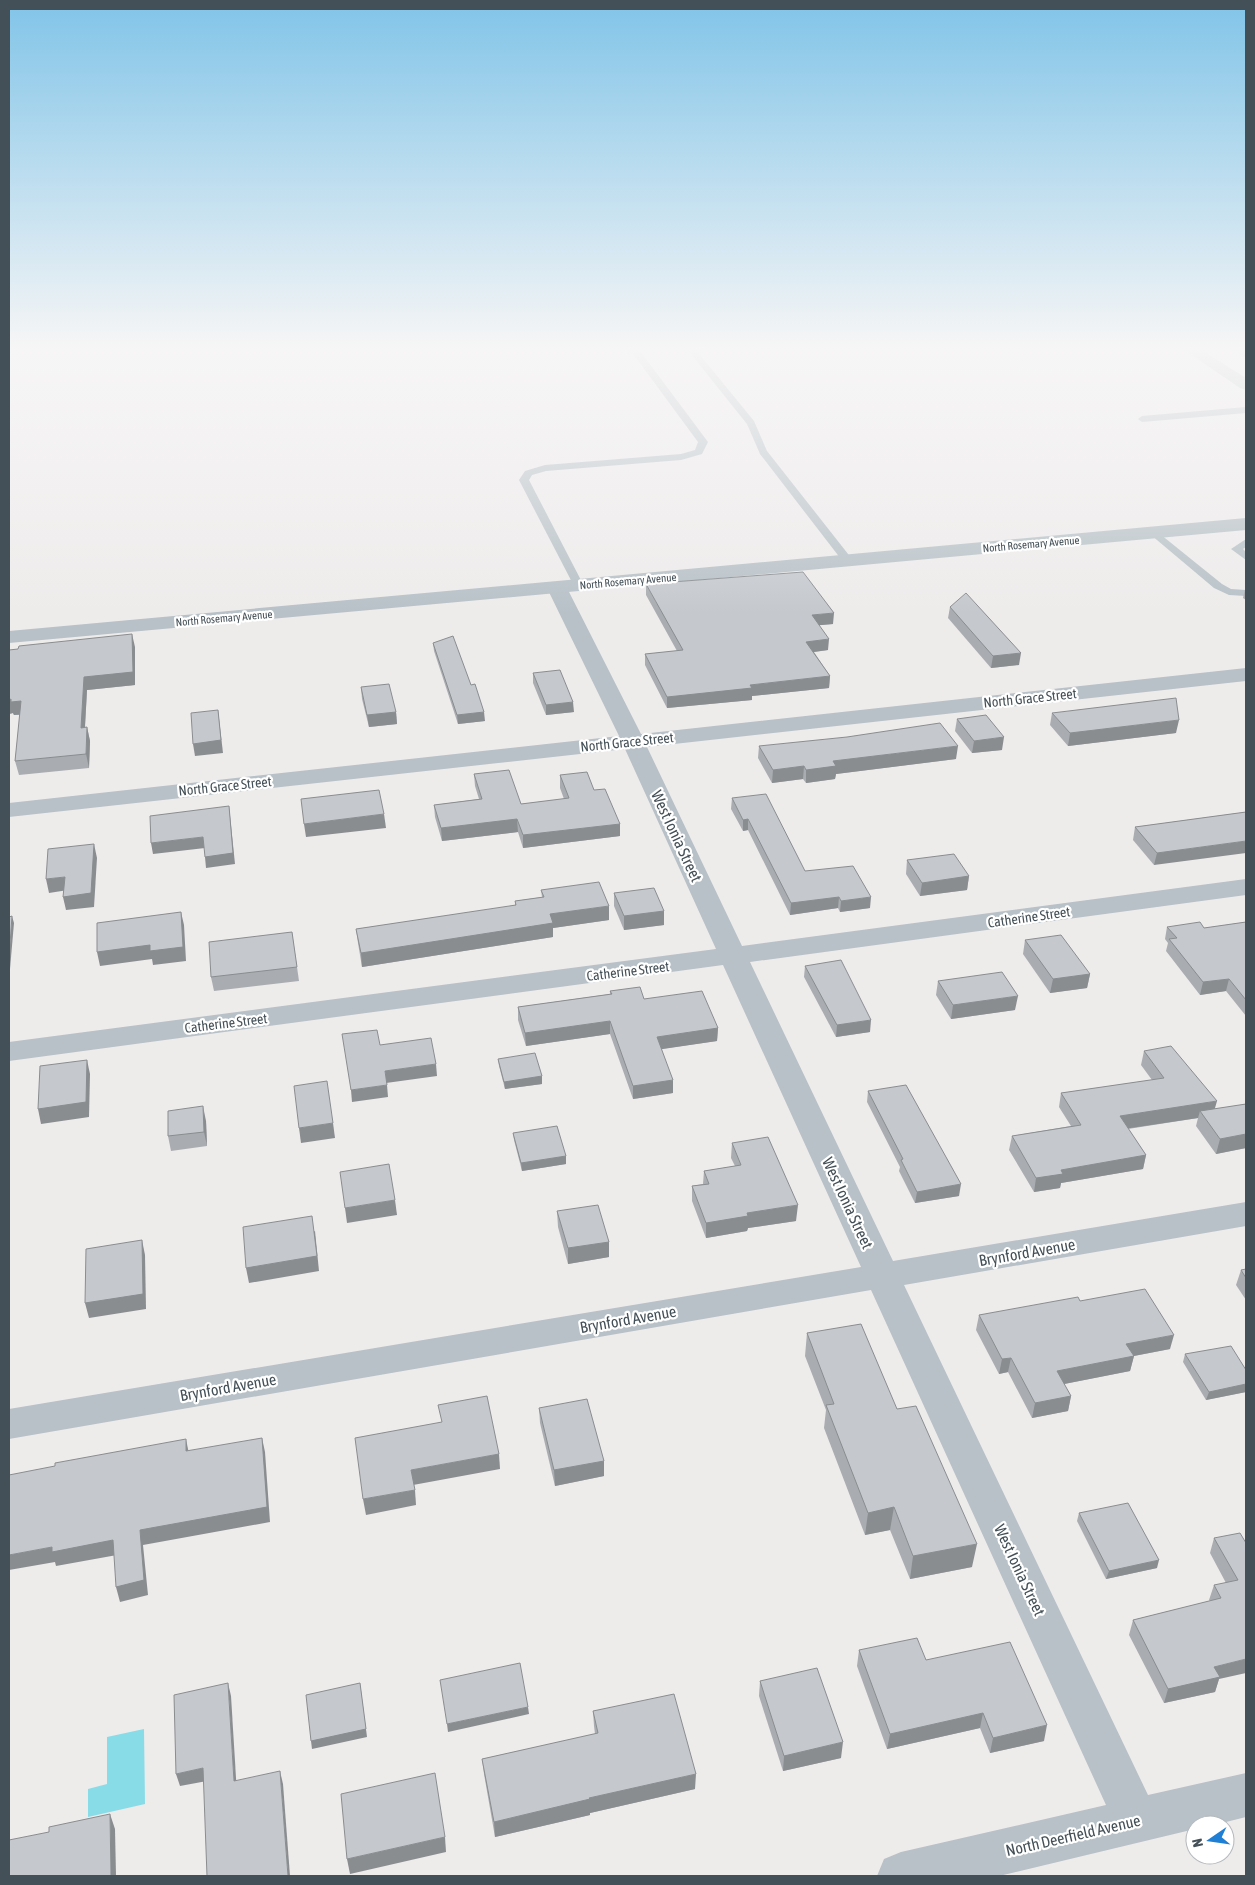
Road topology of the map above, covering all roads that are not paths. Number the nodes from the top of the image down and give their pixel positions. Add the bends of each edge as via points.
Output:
1 (699, 437) edge
2 (756, 437) edge
3 (1244, 531) edge
4 (1155, 533) junction
5 (1246, 557) edge
6 (848, 561) junction
7 (568, 587) junction
8 (1246, 593) edge
9 (9, 638) edge
10 (1246, 674) edge
11 (633, 741) junction
12 (9, 810) edge
13 (1246, 887) edge
14 (732, 957) junction
15 (9, 1052) edge
16 (1246, 1214) edge
17 (883, 1276) junction
18 (9, 1424) edge
19 (1246, 1795) edge
20 (1136, 1820) junction
21 (901, 1876) edge

1 - 7 lane via 703,442 699,452 681,457 545,468 528,473 524,480
2 - 6 lane via 763,452
3 - 4 street, North Rosemary Avenue
3 - 5 lane via 1236,548
4 - 6 street, North Rosemary Avenue
4 - 8 lane via 1218,586 1229,592
6 - 7 street, North Rosemary Avenue
7 - 9 street, North Rosemary Avenue
7 - 11 street, West Ionia Street
10 - 11 street, North Grace Street
11 - 12 street, North Grace Street
11 - 14 street, West Ionia Street
13 - 14 street, Catherine Street
14 - 15 street, Catherine Street
14 - 17 street, West Ionia Street
16 - 17 street, Brynford Avenue
17 - 18 street, Brynford Avenue
17 - 20 street, West Ionia Street
19 - 20 street, North Deerfield Avenue
20 - 21 street, North Deerfield Avenue

